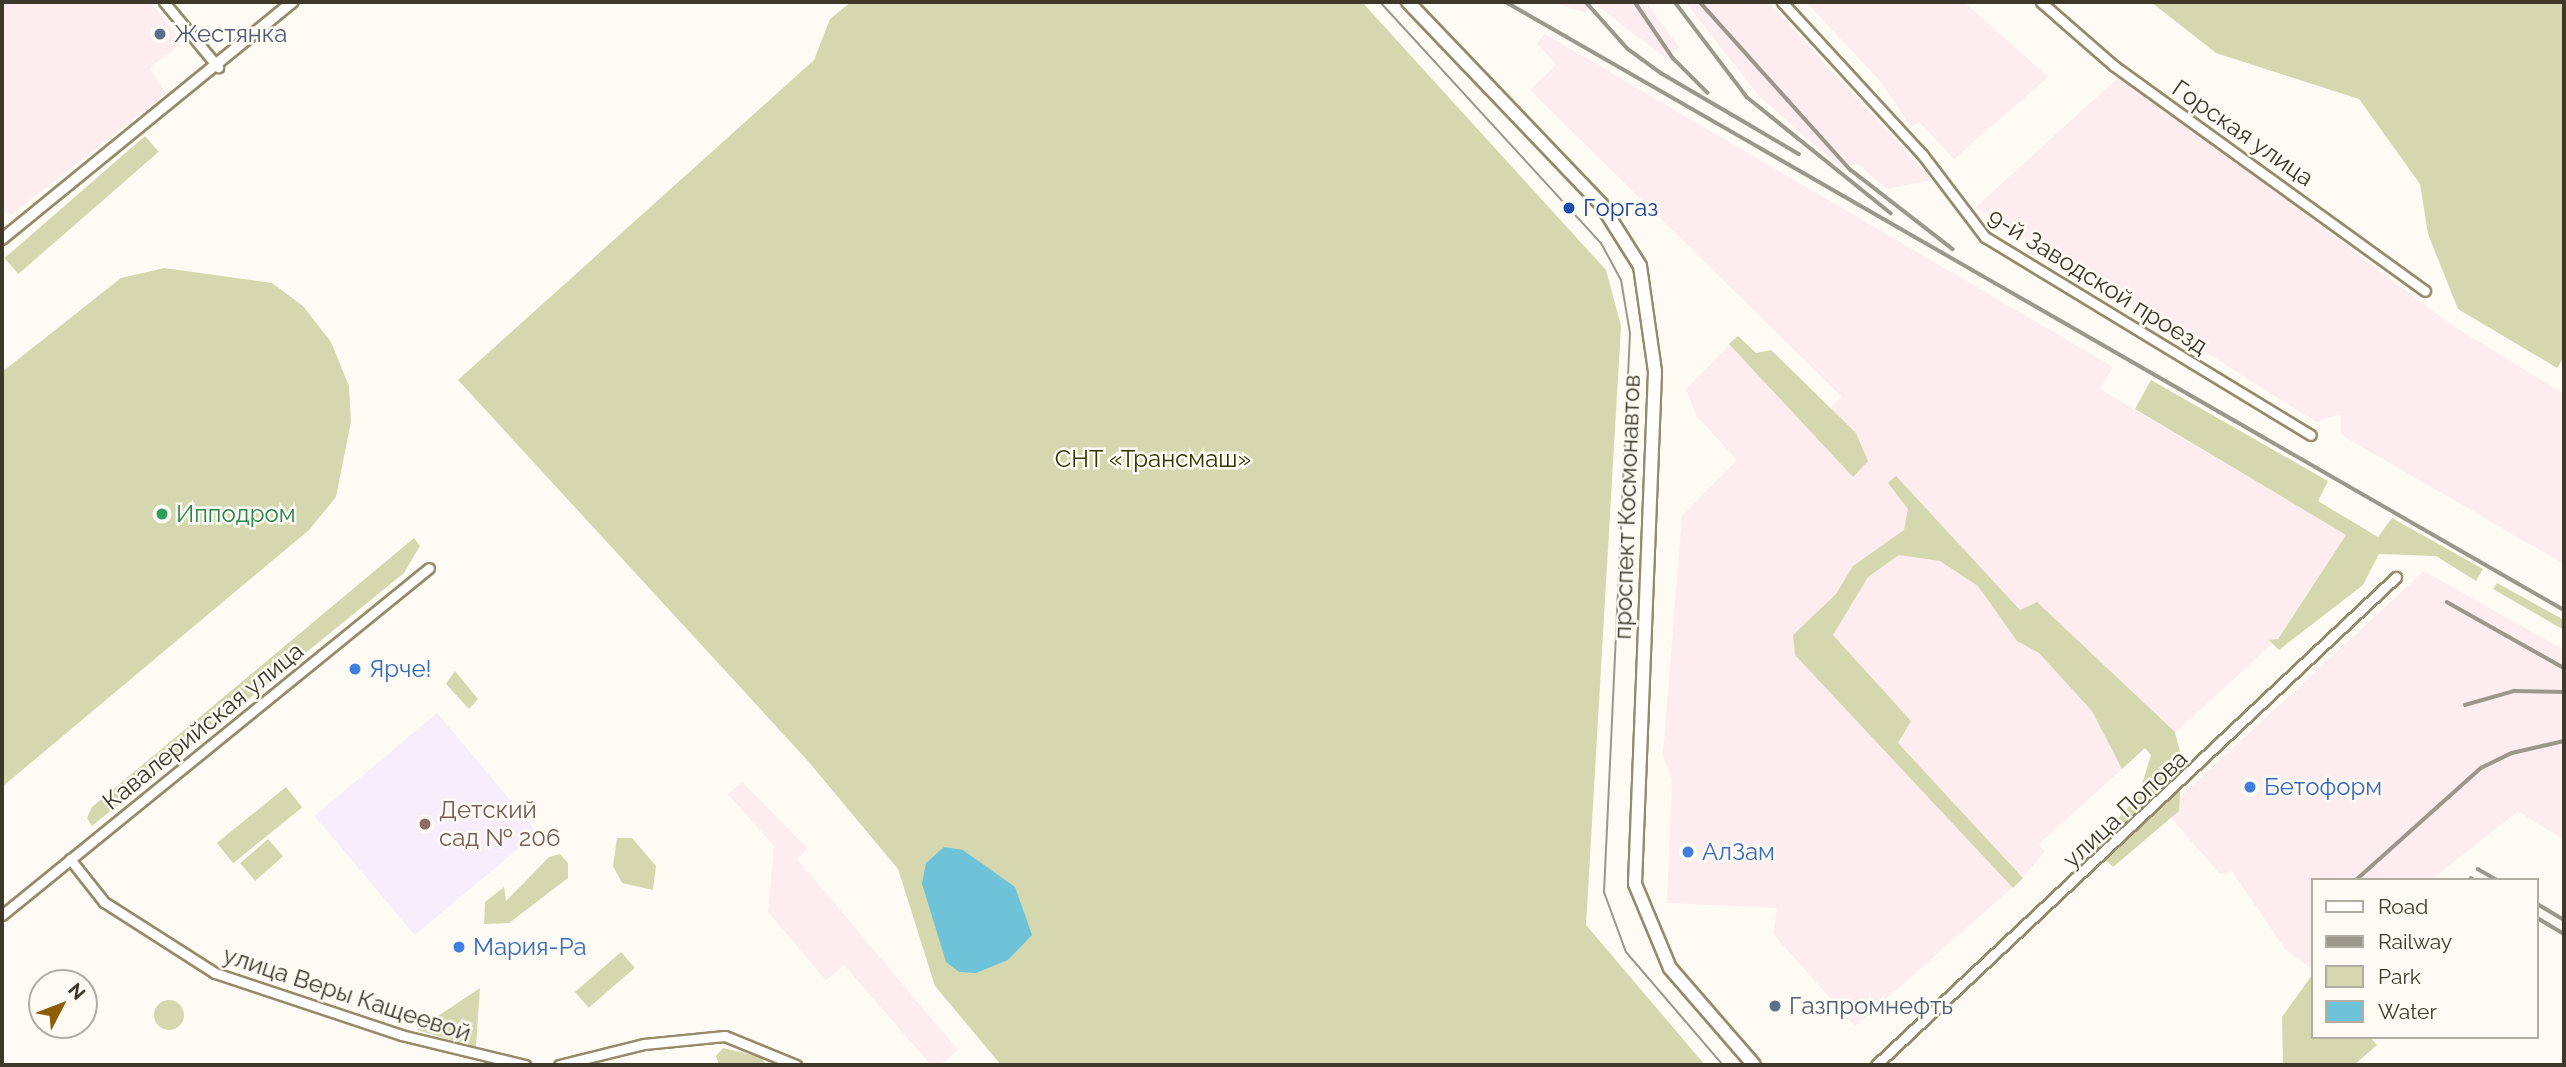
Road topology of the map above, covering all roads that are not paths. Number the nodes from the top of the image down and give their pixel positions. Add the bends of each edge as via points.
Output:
1 (164, 2) edge
2 (293, 2) edge
3 (1408, 2) edge
4 (1782, 2) edge
5 (2041, 2) edge
6 (218, 67) junction
7 (2, 239) edge
8 (2425, 291) dead end
9 (2311, 435) dead end
10 (429, 568) dead end
11 (2396, 577) dead end
12 (70, 859) junction
13 (2, 915) edge
14 (525, 1065) edge
15 (559, 1065) edge
16 (796, 1065) edge
17 (1754, 1065) edge
18 (1876, 1065) edge

1 - 6 street
2 - 6 street
3 - 17 main road, проспект Космонавтов via 1601,204 1640,266 1655,372 1635,884 1671,968
4 - 9 street, 9-й Заводской проезд via 1922,153 1984,237
5 - 8 street, Горская улица via 2113,65
6 - 7 street
10 - 12 street, Кавалерийская улица
11 - 18 street, улица Попова
12 - 13 street, Кавалерийская улица
12 - 14 street, улица Веры Кащеевой via 104,902 215,973 401,1035
15 - 16 street via 644,1044 725,1036

